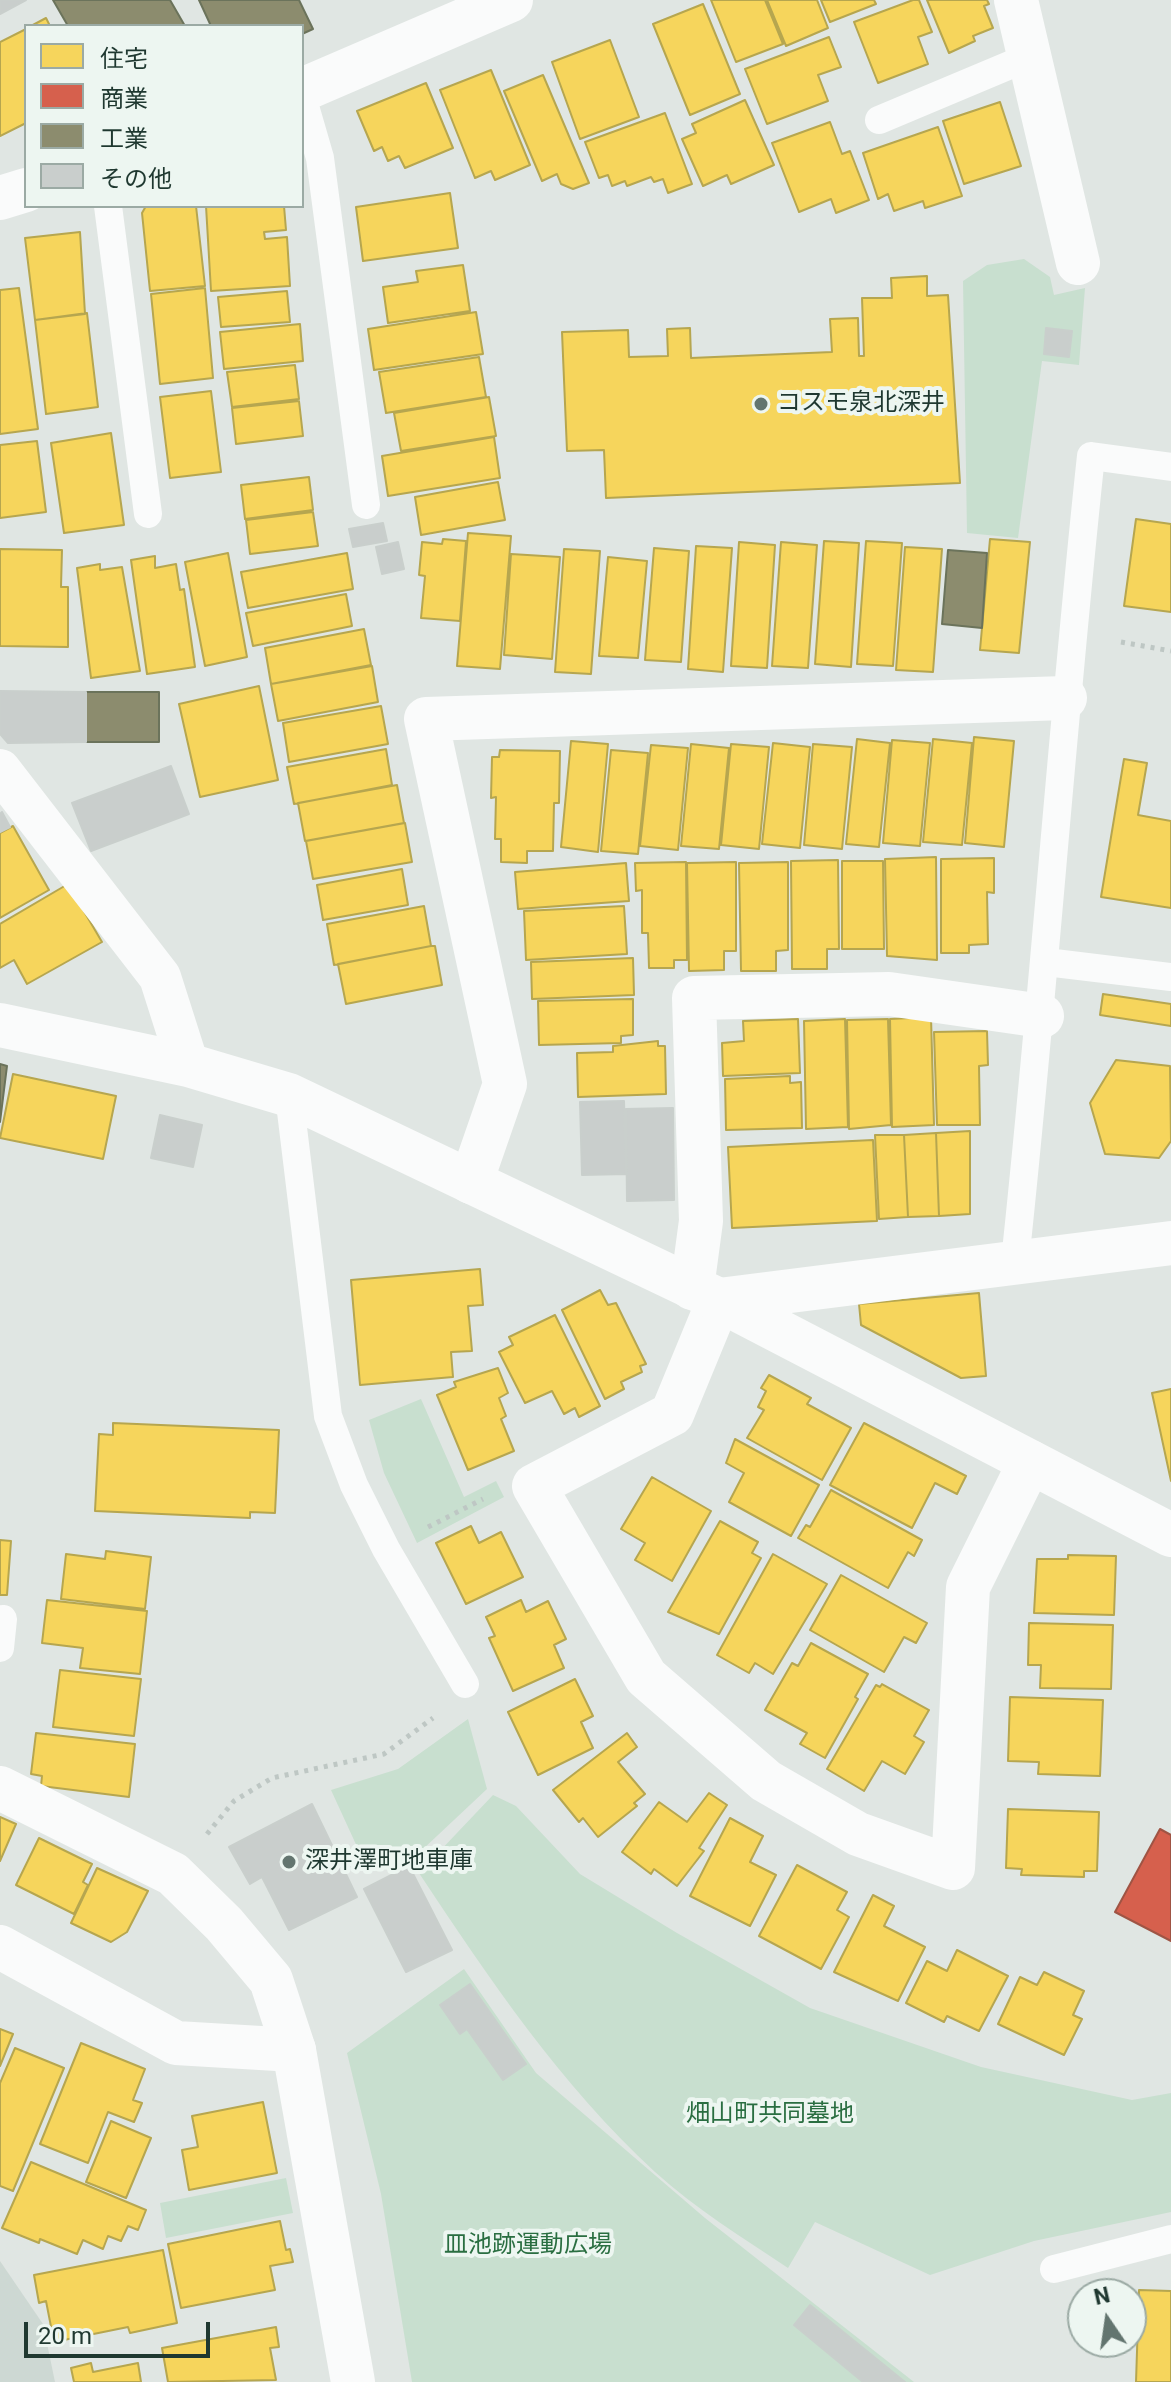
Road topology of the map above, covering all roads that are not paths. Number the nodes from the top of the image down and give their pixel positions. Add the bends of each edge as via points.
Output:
1 (511, 0) edge
2 (1016, 0) edge
3 (1029, 57) junction
4 (304, 92) edge
5 (304, 100) edge
6 (879, 120) dead end
7 (24, 191) edge
8 (0, 198) edge
9 (108, 208) edge
10 (1078, 263) dead end
11 (1171, 467) edge
12 (366, 505) dead end
13 (148, 514) dead end
14 (1065, 698) junction
15 (0, 770) edge
16 (1046, 962) junction
17 (1171, 977) edge
18 (1042, 1016) junction
19 (0, 1025) edge
20 (188, 1065) junction
21 (289, 1095) junction
22 (471, 1182) junction
23 (1171, 1243) edge
24 (1015, 1261) junction
25 (706, 1294) junction
26 (1030, 1462) junction
27 (1171, 1535) edge
28 (3, 1619) dead end
29 (0, 1648) edge
30 (465, 1684) road end
31 (0, 1788) edge
32 (0, 1947) edge
33 (294, 2050) junction
34 (1171, 2239) edge
35 (1054, 2269) dead end
36 (353, 2382) edge

1 - 4 street
2 - 3 street
3 - 6 lane
3 - 10 street
5 - 12 lane via 320,158
7 - 8 street
9 - 13 lane
11 - 14 lane via 1091,456
14 - 16 lane
14 - 22 street via 426,719 505,1084
15 - 20 street via 160,977
16 - 17 lane
16 - 18 lane
18 - 24 lane
18 - 25 street via 889,994 694,998
19 - 20 street
20 - 21 street
21 - 22 street
21 - 30 lane via 328,1416 386,1549
22 - 25 street
23 - 24 street
24 - 25 street
25 - 26 street
25 - 26 street via 672,1414 534,1486 646,1677 766,1781 858,1834 953,1868 968,1587
26 - 27 street
28 - 29 lane
31 - 33 street via 173,1874 271,1980
32 - 33 street via 176,2043
33 - 36 street
34 - 35 lane

